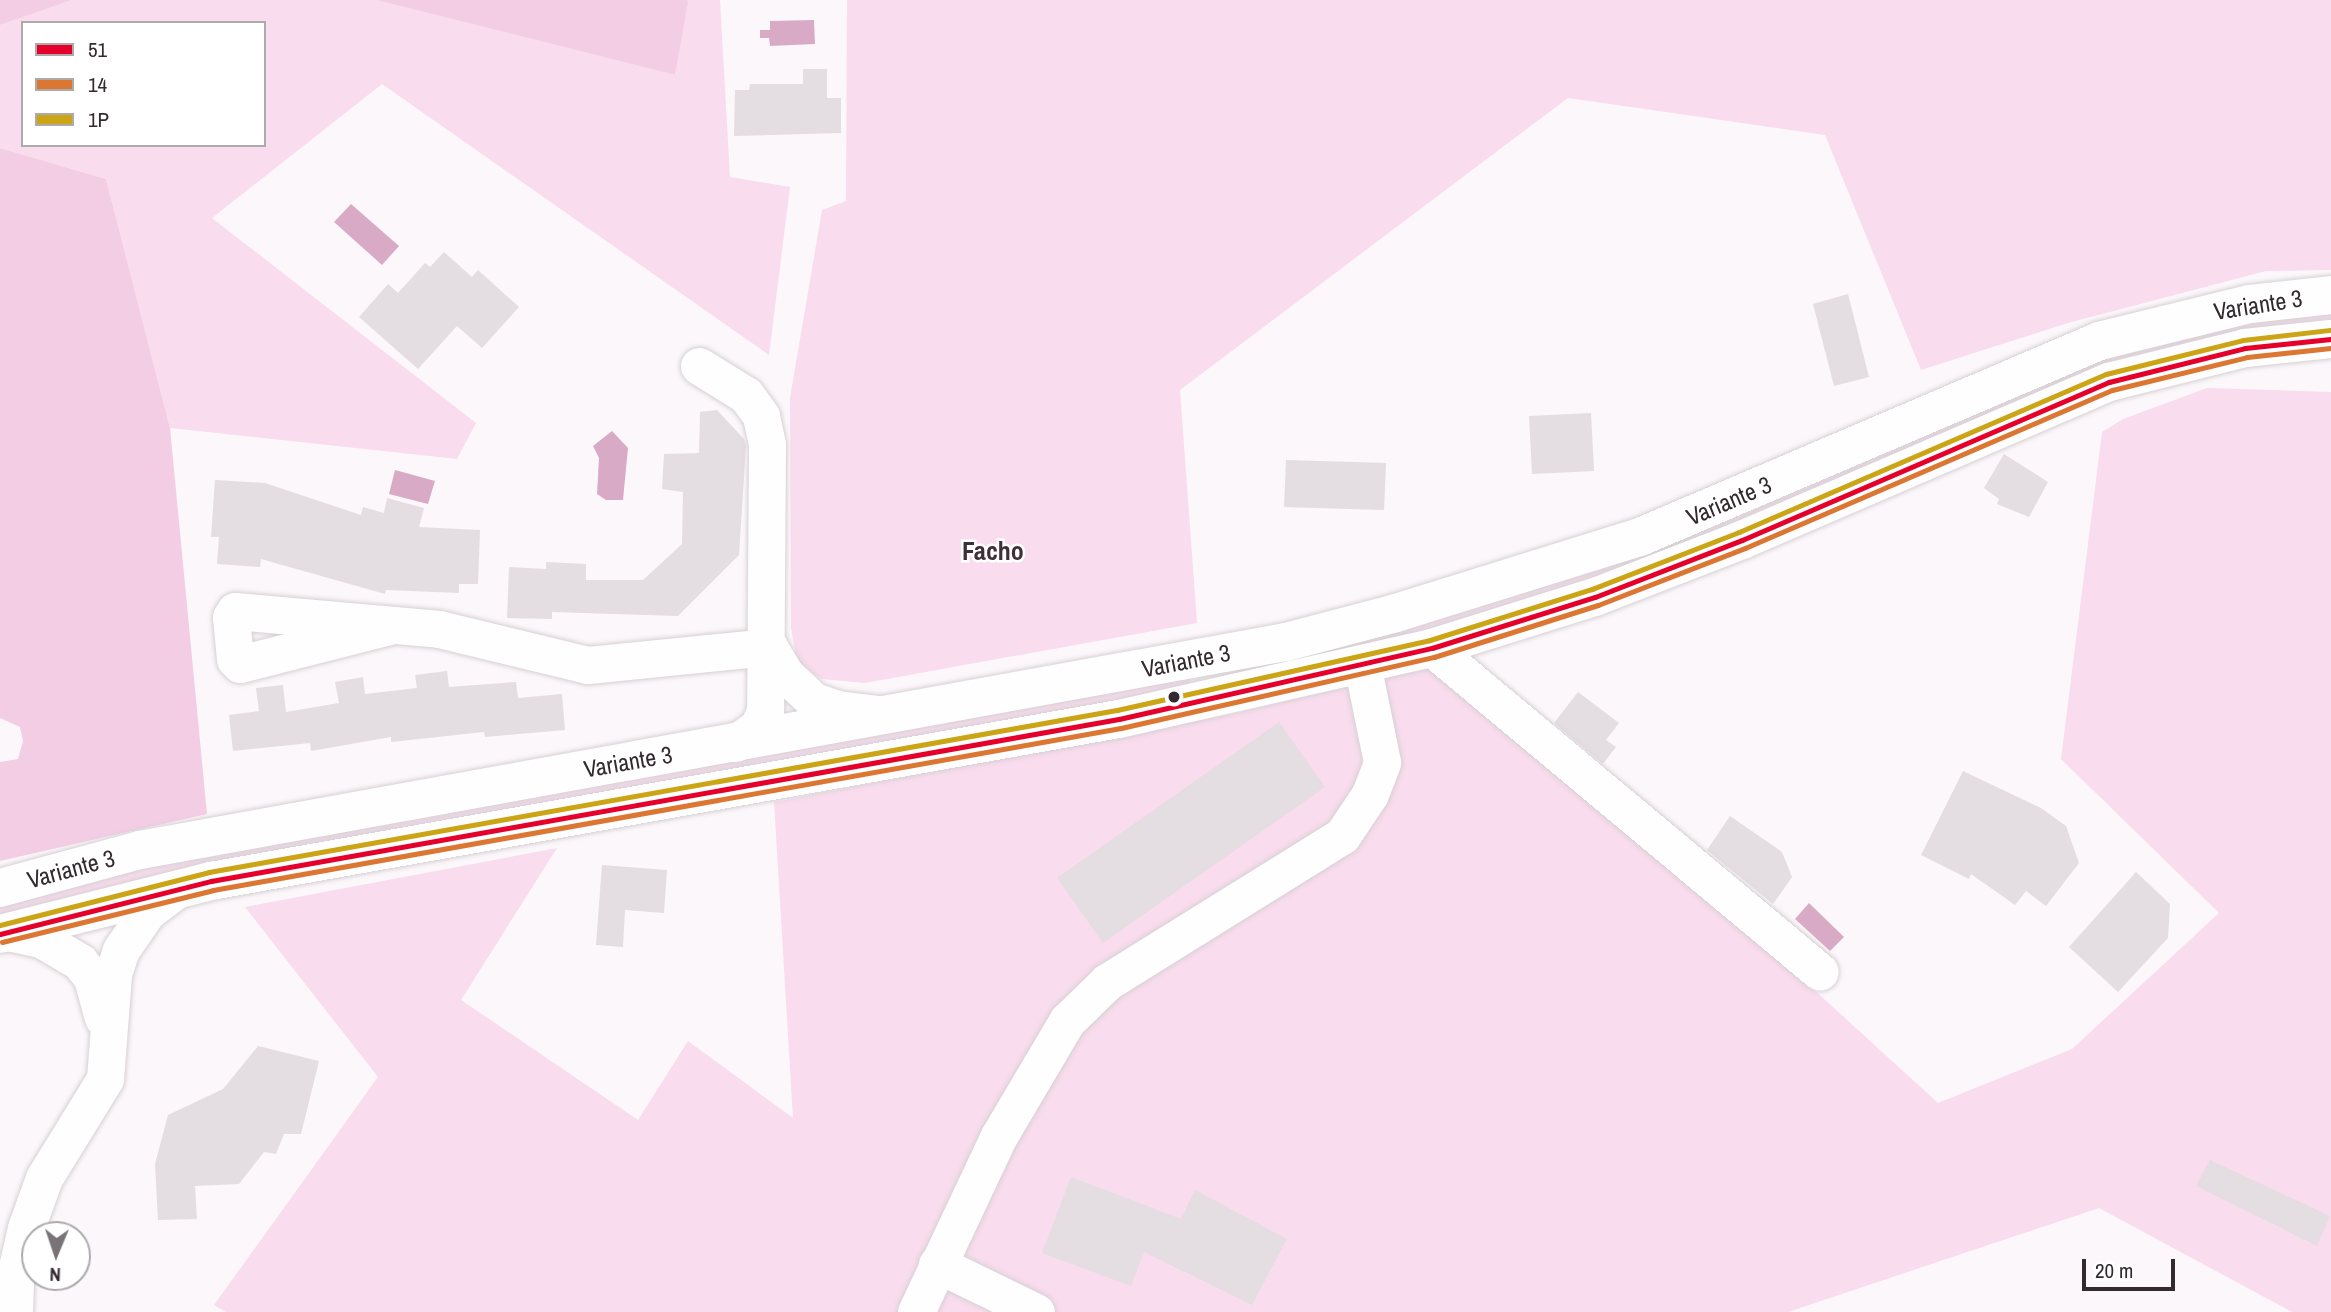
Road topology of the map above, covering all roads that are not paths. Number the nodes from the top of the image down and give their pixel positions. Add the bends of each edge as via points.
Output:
1 (2331, 295) edge
2 (2331, 339) edge
3 (699, 366) dead end
4 (389, 626) dead end
5 (769, 647) junction
6 (1432, 648) junction
7 (1362, 664) junction
8 (888, 715) junction
9 (735, 743) junction
10 (0, 888) edge
11 (176, 890) junction
12 (3, 933) edge
13 (1819, 972) dead end
14 (109, 1052) junction
15 (937, 1264) junction
16 (14, 1312) edge
17 (916, 1312) edge
18 (1036, 1312) edge

1 - 8 main road, Variante 3 via 2250,304 2099,341 2024,369 1730,502 1629,541 1396,613 1205,658
2 - 6 main road, Variante 3 via 2245,348 2109,382 1742,540 1595,597
3 - 5 street via 746,395 761,416 767,444
4 - 5 street via 439,629 588,665
5 - 8 street via 786,676 814,701 837,709
5 - 9 street via 765,711 758,727
6 - 7 main road, Variante 3
6 - 13 street
7 - 11 main road, Variante 3 via 1119,719
7 - 15 street via 1382,762 1370,794 1342,836 1107,982 1067,1021 999,1136
8 - 9 main road, Variante 3
9 - 10 main road, Variante 3 via 140,850
11 - 12 main road, Variante 3
11 - 14 street via 147,912 121,950 113,974
12 - 14 street via 41,939 80,962 92,978
14 - 16 street via 105,1079 44,1178 15,1276
15 - 17 street
15 - 18 street

